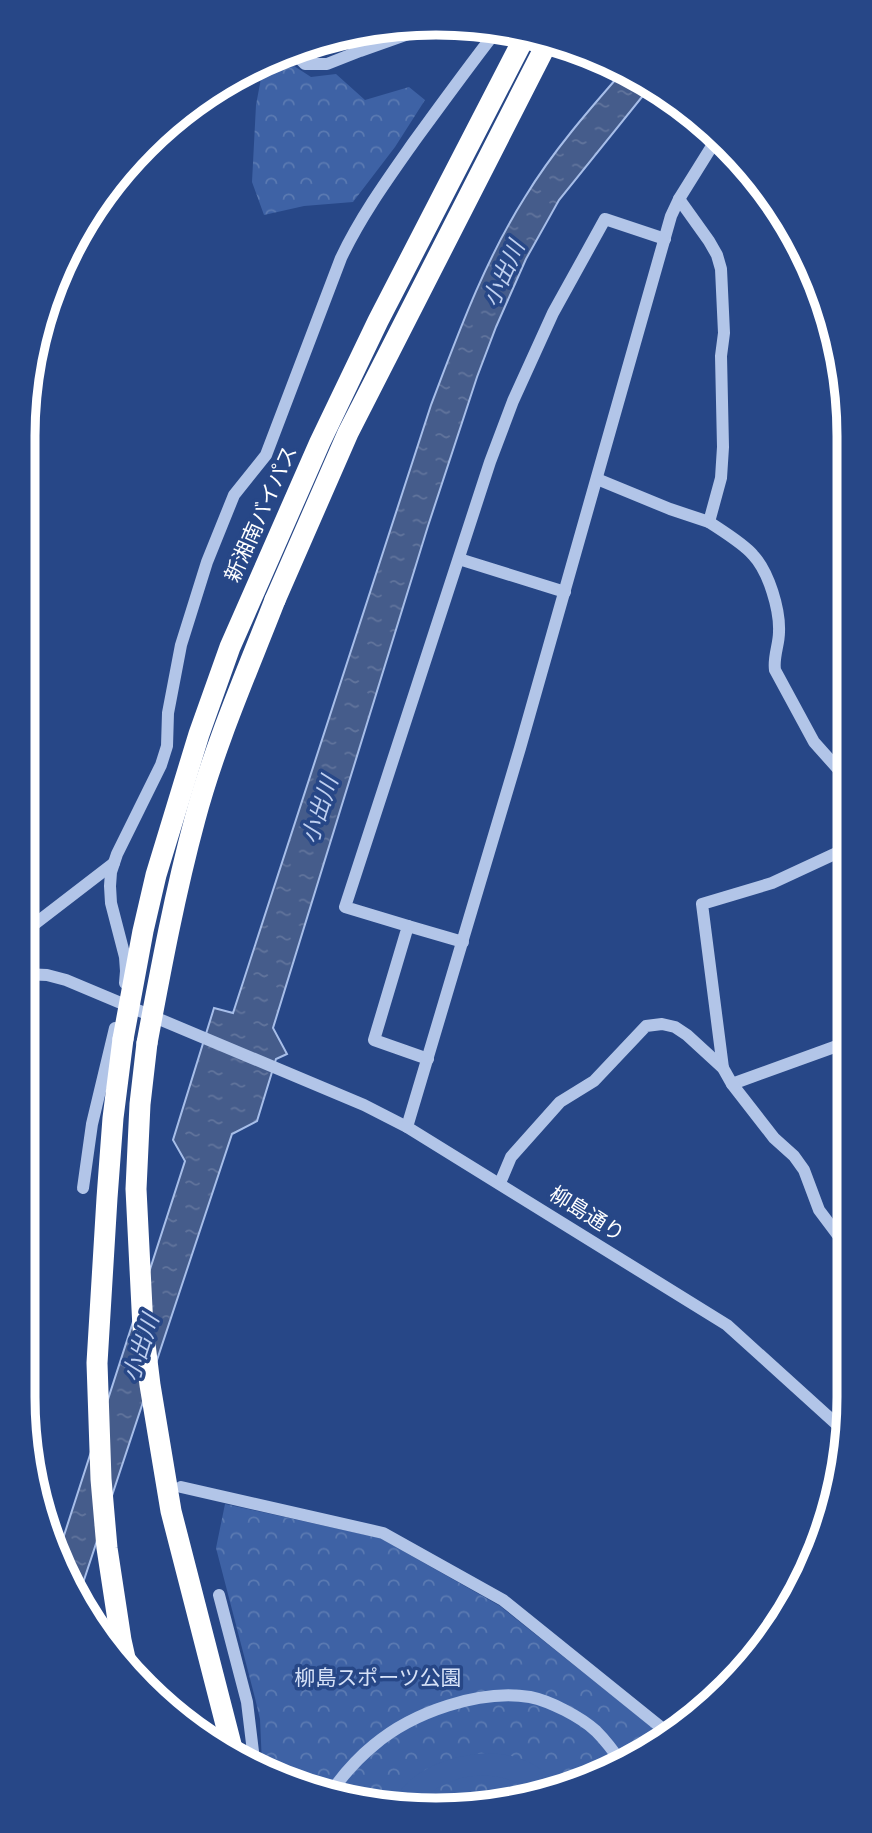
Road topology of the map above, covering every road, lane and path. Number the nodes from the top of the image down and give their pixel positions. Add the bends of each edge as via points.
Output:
1 (400, 37) edge
2 (490, 38) edge
3 (521, 45) edge
4 (543, 50) edge
5 (300, 59) edge
6 (712, 145) edge
7 (679, 199) junction
8 (664, 239) junction
9 (597, 479) junction
10 (709, 522) junction
11 (459, 559) junction
12 (565, 592) junction
13 (837, 768) edge
14 (837, 853) edge
15 (114, 862) junction
16 (35, 924) edge
17 (408, 926) junction
18 (463, 942) junction
19 (35, 974) edge
20 (122, 1003) junction
21 (837, 1046) edge
22 (428, 1059) junction
23 (723, 1068) junction
24 (732, 1084) junction
25 (407, 1127) junction
26 (500, 1183) junction
27 (83, 1188) dead end
28 (837, 1234) edge
29 (836, 1424) edge
30 (181, 1487) dead end
31 (219, 1595) dead end
32 (122, 1646) edge
33 (662, 1728) edge
34 (230, 1741) edge
35 (253, 1754) edge
36 (616, 1755) edge
37 (336, 1785) edge

1 - 5 street via 327,64 305,64
2 - 15 street via 372,202 341,258 266,455 234,495 207,562 181,645 168,713 167,746
3 - 32 highway, 新湘南バイパス, bridge via 378,321 263,568 199,734 156,875 123,1039 113,1118 97,1363 107,1548
4 - 34 highway, bridge via 348,433 227,721 195,817 147,1043 136,1189 143,1328 172,1511
6 - 7 street
7 - 8 street
7 - 10 street via 717,255 721,269 723,447 721,478
8 - 9 street
8 - 11 street via 605,219 553,313 513,401
9 - 10 street
9 - 12 street
10 - 13 street via 754,555 765,575 778,612 775,670 814,742
11 - 12 street
11 - 17 street via 345,907
12 - 18 street
14 - 23 street via 772,883 702,904
15 - 16 street
15 - 20 street via 111,903 126,971
17 - 18 street
17 - 22 street via 374,1040
18 - 22 street
19 - 20 street via 66,980
20 - 25 street, 柳島通り
20 - 27 street via 92,1124
21 - 24 street
22 - 25 street
23 - 24 street
23 - 26 street via 675,1027 646,1026 594,1081 560,1102 511,1157
24 - 28 street via 804,1170 819,1210
25 - 26 street, 柳島通り
26 - 29 street, 柳島通り via 727,1325
30 - 33 street via 383,1533 503,1600
31 - 35 street via 247,1702
36 - 37 street via 596,1730 576,1716 530,1697 503,1696 461,1702 399,1728 374,1745

